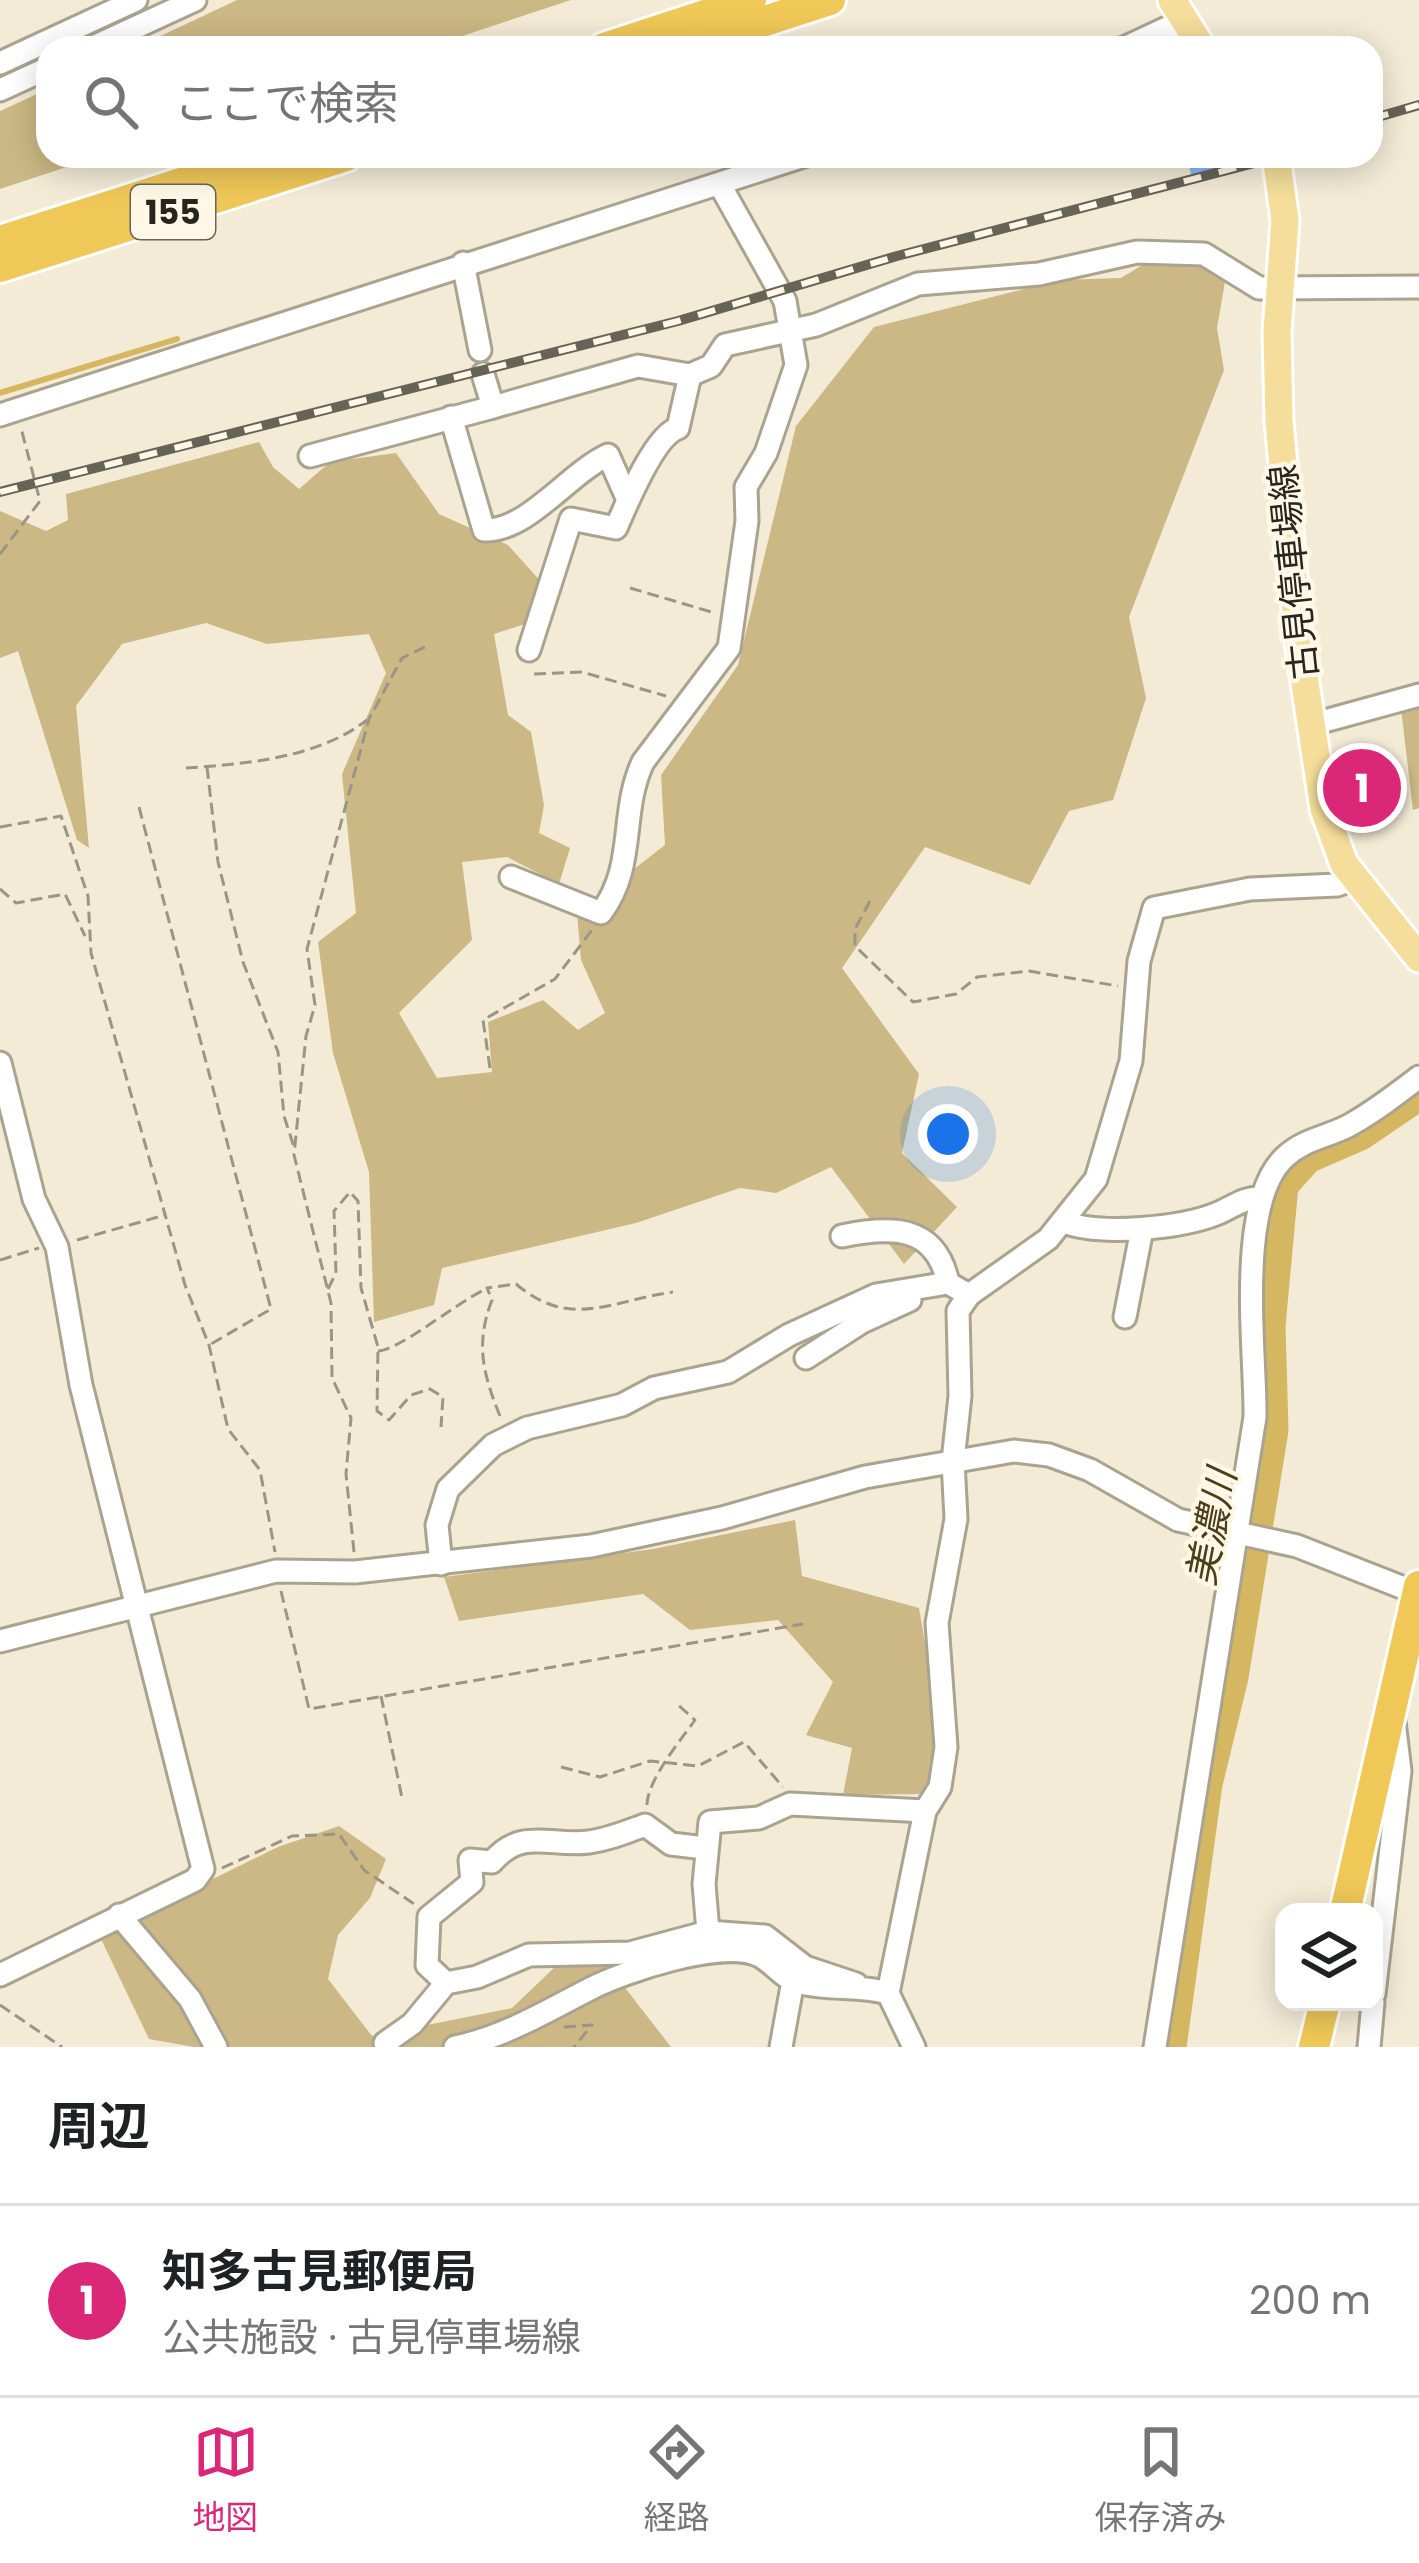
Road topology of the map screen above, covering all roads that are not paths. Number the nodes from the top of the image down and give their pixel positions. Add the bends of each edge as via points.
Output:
1 (136, 0) edge
2 (195, 0) edge
3 (751, 0) edge
4 (830, 0) edge
5 (1178, 10) edge
6 (58, 36) edge
7 (118, 36) edge
8 (641, 36) edge
9 (718, 36) edge
10 (1141, 36) edge
11 (1194, 36) edge
12 (36, 46) edge
13 (0, 63) edge
14 (36, 74) edge
15 (0, 90) edge
16 (228, 168) edge
17 (309, 168) edge
18 (769, 168) edge
19 (1279, 168) edge
20 (720, 185) junction
21 (0, 241) edge
22 (463, 263) junction
23 (0, 267) edge
24 (1419, 287) edge
25 (1281, 288) junction
26 (789, 332) junction
27 (480, 350) dead end
28 (483, 374) dead end
29 (690, 376) junction
30 (493, 407) junction
31 (8, 412) edge
32 (451, 417) junction
33 (310, 456) dead end
34 (628, 500) junction
35 (530, 650) dead end
36 (1419, 695) edge
37 (1310, 725) junction
38 (511, 877) dead end
39 (1354, 879) junction
40 (1419, 958) edge
41 (0, 1063) edge
42 (1419, 1078) edge
43 (1261, 1198) junction
44 (1064, 1222) junction
45 (1142, 1229) junction
46 (842, 1236) dead end
47 (948, 1283) junction
48 (965, 1299) junction
49 (1125, 1317) dead end
50 (806, 1358) dead end
51 (952, 1461) junction
52 (1238, 1534) junction
53 (441, 1564) junction
54 (1418, 1591) edge
55 (138, 1605) junction
56 (0, 1642) edge
57 (1391, 1700) junction
58 (1410, 1776) edge
59 (925, 1811) junction
60 (705, 1848) junction
61 (1348, 1903) edge
62 (119, 1915) junction
63 (708, 1932) junction
64 (1383, 1942) edge
65 (0, 1976) edge
66 (793, 1982) junction
67 (446, 1983) junction
68 (856, 1984) junction
69 (888, 1993) junction
70 (1323, 2011) edge
71 (1373, 2011) edge
72 (385, 2043) dead end
73 (217, 2047) edge
74 (455, 2047) edge
75 (781, 2047) edge
76 (914, 2047) edge
77 (1155, 2047) edge
78 (1314, 2047) edge
79 (1369, 2047) edge

1 - 6 street
2 - 7 street
3 - 8 highway
4 - 9 highway
5 - 10 street
5 - 11 main road
12 - 13 street
14 - 15 street
16 - 21 highway, 155
17 - 23 highway, 155
18 - 20 street
19 - 25 main road, 古見停車場線
20 - 22 street
20 - 26 street via 772,270
22 - 27 street
22 - 31 street
24 - 25 street
25 - 26 street via 1259,288 1189,250 1137,253 1039,274 918,284
25 - 37 main road, 古見停車場線 via 1279,422
26 - 29 street via 725,345
26 - 38 street via 796,365 744,497 736,620 722,664 635,780 621,886 601,913
28 - 30 street
29 - 30 street via 638,365
29 - 34 street via 678,428
30 - 32 street
32 - 33 street
32 - 34 street via 484,530 517,521 608,455
34 - 35 street via 616,528 571,519
36 - 37 street
37 - 39 main road, 古見停車場線 via 1324,809
39 - 40 main road, 古見停車場線
39 - 44 street via 1154,908 1131,1061 1096,1179
41 - 55 street via 34,1198 56,1245 81,1385
42 - 43 street via 1350,1125 1294,1149
43 - 45 street
43 - 52 street via 1251,1358 1256,1418
44 - 45 street
44 - 48 street
45 - 49 street
46 - 47 street via 907,1230 933,1247
47 - 48 street
47 - 53 street via 876,1295 728,1372 508,1437 473,1459 448,1489 437,1525
48 - 50 street via 906,1301
48 - 51 street via 956,1334 961,1396
51 - 52 street via 1000,1452 1049,1455 1178,1520
51 - 53 street via 655,1535
51 - 59 street via 956,1519 937,1623 946,1747 940,1786
52 - 54 street via 1297,1546
52 - 77 street
53 - 55 street via 276,1570
54 - 57 highway
55 - 56 street
55 - 62 street via 202,1874
57 - 58 street
57 - 61 highway
58 - 64 street
59 - 60 street via 793,1805 710,1822
59 - 69 street
60 - 63 street
60 - 67 street via 671,1844 647,1828 584,1843 526,1839 492,1862 475,1858 472,1882 429,1917 427,1965
62 - 65 street
62 - 73 street via 190,1999
63 - 67 street via 630,1953 529,1954
63 - 68 street via 765,1936 806,1967
66 - 68 street
66 - 74 street via 758,1954 710,1951 594,1986
66 - 75 street
67 - 72 street
68 - 69 street
69 - 76 street
70 - 78 highway
71 - 79 street

